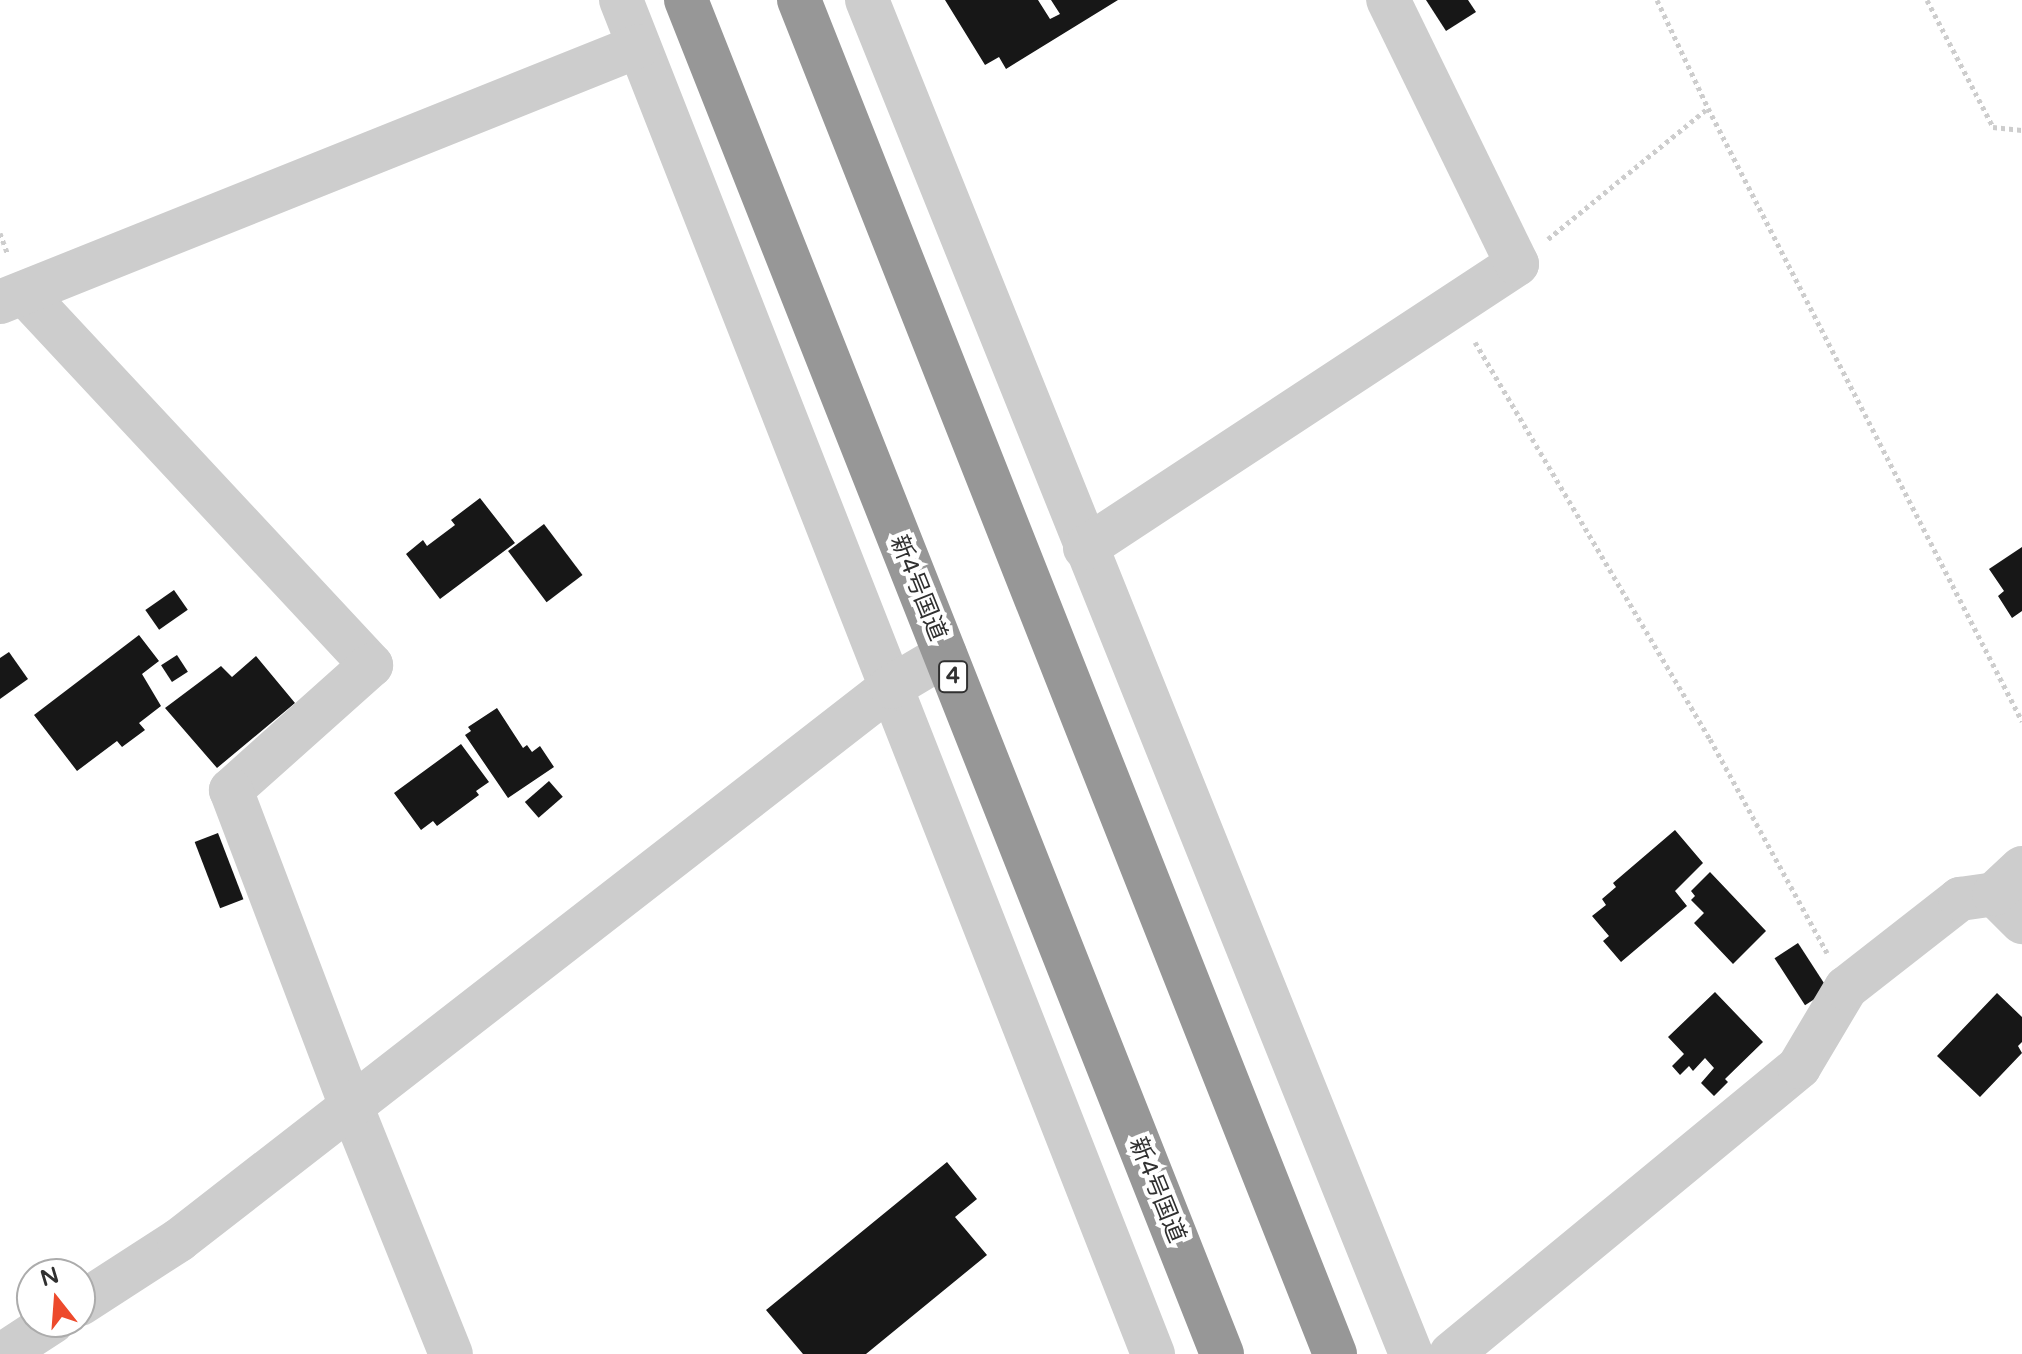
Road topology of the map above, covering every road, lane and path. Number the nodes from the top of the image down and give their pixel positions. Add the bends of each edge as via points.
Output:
1 (621, 0) edge
2 (686, 0) edge
3 (799, 0) edge
4 (867, 0) edge
5 (1388, 0) edge
6 (1927, 0) edge
7 (1660, 1) edge
8 (639, 46) junction
9 (1708, 108) junction
10 (2022, 130) edge
11 (1517, 264) junction
12 (12, 298) edge
13 (1454, 306) junction
14 (1085, 548) junction
15 (945, 655) junction
16 (891, 687) junction
17 (2022, 721) edge
18 (2013, 895) edge
19 (1846, 988) junction
20 (352, 1108) junction
21 (96, 1294) edge
22 (28, 1338) edge
23 (3, 1354) edge
24 (451, 1354) edge
25 (1153, 1354) edge
26 (1222, 1354) edge
27 (1335, 1354) edge
28 (1411, 1354) edge
29 (1451, 1354) edge

1 - 8 street
2 - 15 highway, 新4号国道 / 4
3 - 27 highway
4 - 14 street
5 - 11 street
6 - 10 path via 1993,127
7 - 9 path
8 - 12 street
8 - 16 street
9 - 11 path
9 - 17 path
11 - 13 street
12 - 20 street via 371,665 231,790
13 - 14 street
13 - 19 path via 1710,739
14 - 28 street
15 - 16 street
15 - 26 highway, 新4号国道 / 4
16 - 20 street
16 - 25 street
18 - 19 street via 1960,899
19 - 29 street via 1799,1067
20 - 21 street via 179,1240
20 - 24 street
22 - 23 street

